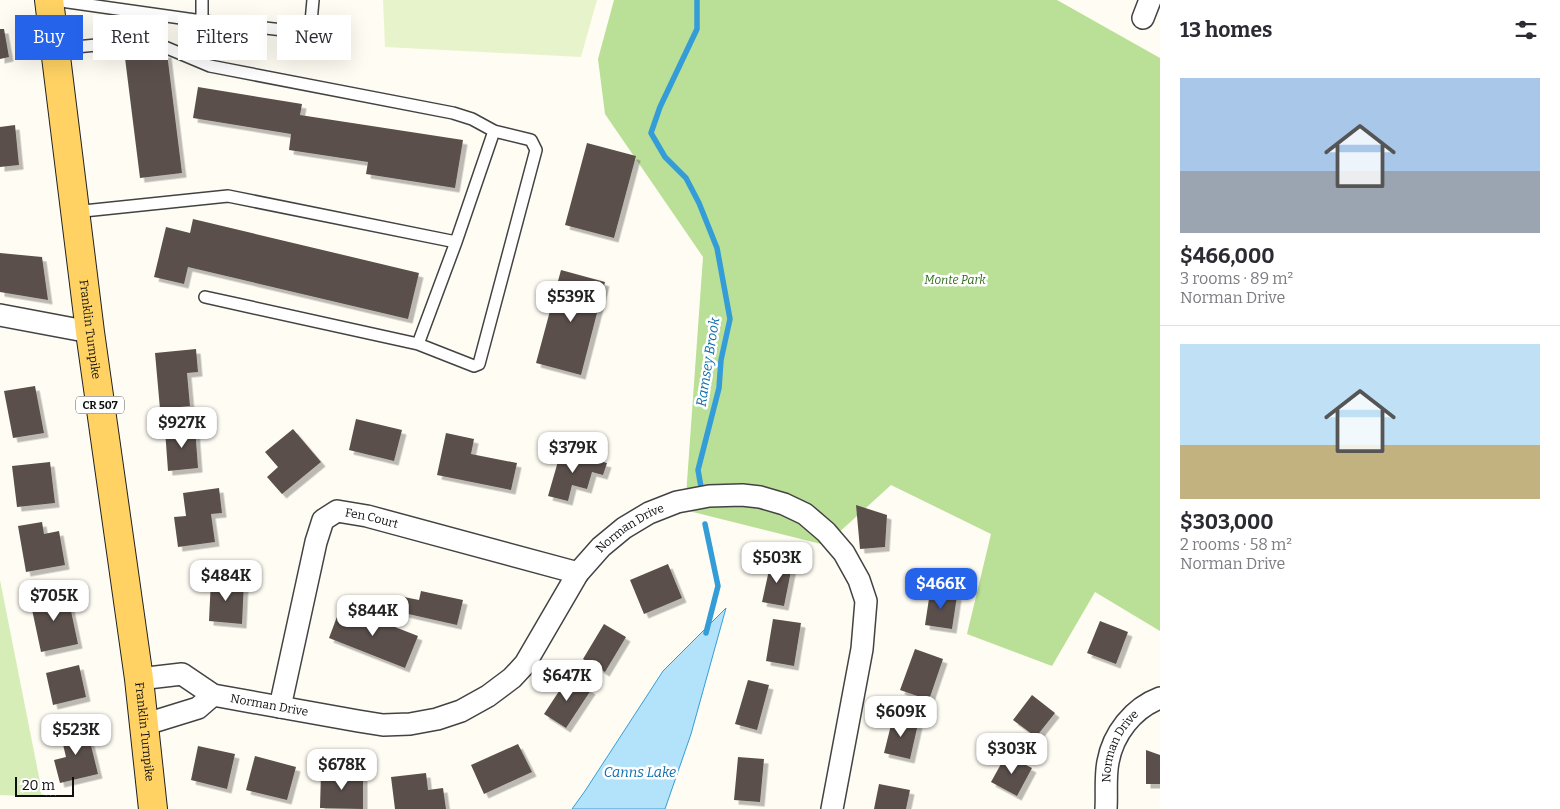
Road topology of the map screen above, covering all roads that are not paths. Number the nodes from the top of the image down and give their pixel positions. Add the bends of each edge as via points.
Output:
1 (49, 0) edge
2 (54, 0) edge
3 (202, 0) edge
4 (313, 0) edge
5 (51, 15) edge
6 (202, 15) edge
7 (178, 18) edge
8 (267, 28) edge
9 (83, 46) edge
10 (55, 60) edge
11 (494, 131) junction
12 (74, 212) junction
13 (456, 242) junction
14 (205, 297) dead end
15 (0, 315) edge
16 (90, 332) junction
17 (418, 344) junction
18 (578, 573) junction
19 (139, 678) junction
20 (213, 696) junction
21 (1160, 698) edge
22 (280, 707) junction
23 (143, 725) junction
24 (152, 809) edge
25 (832, 809) edge
26 (1106, 809) edge

1 - 5 main road, Franklin Turnpike / CR 507
2 - 7 lane
3 - 6 lane
4 - 8 lane via 310,33
9 - 11 lane via 148,40 210,66 454,113
10 - 12 main road, Franklin Turnpike / CR 507
11 - 13 lane
11 - 17 lane via 531,140 536,150 479,364 474,366
12 - 13 lane via 228,196
12 - 16 main road, Franklin Turnpike / CR 507
13 - 17 lane
14 - 17 lane
15 - 16 street
16 - 19 main road, Franklin Turnpike / CR 507
18 - 22 street, Norman Drive via 525,664 488,696 461,711 410,724 383,725
18 - 22 street, Fen Court via 367,516 337,511 323,520 316,542
18 - 25 street, Norman Drive via 601,546 649,513 677,502 709,496 742,495 784,504 804,514 826,532 844,553 866,601 862,649
19 - 20 street, Norman Drive via 182,674
19 - 23 main road, Franklin Turnpike / CR 507
20 - 22 street, Norman Drive
20 - 23 street, Norman Drive via 198,708
21 - 26 street, Norman Drive via 1137,711 1123,726 1114,743 1108,762
23 - 24 main road, Franklin Turnpike / CR 507

